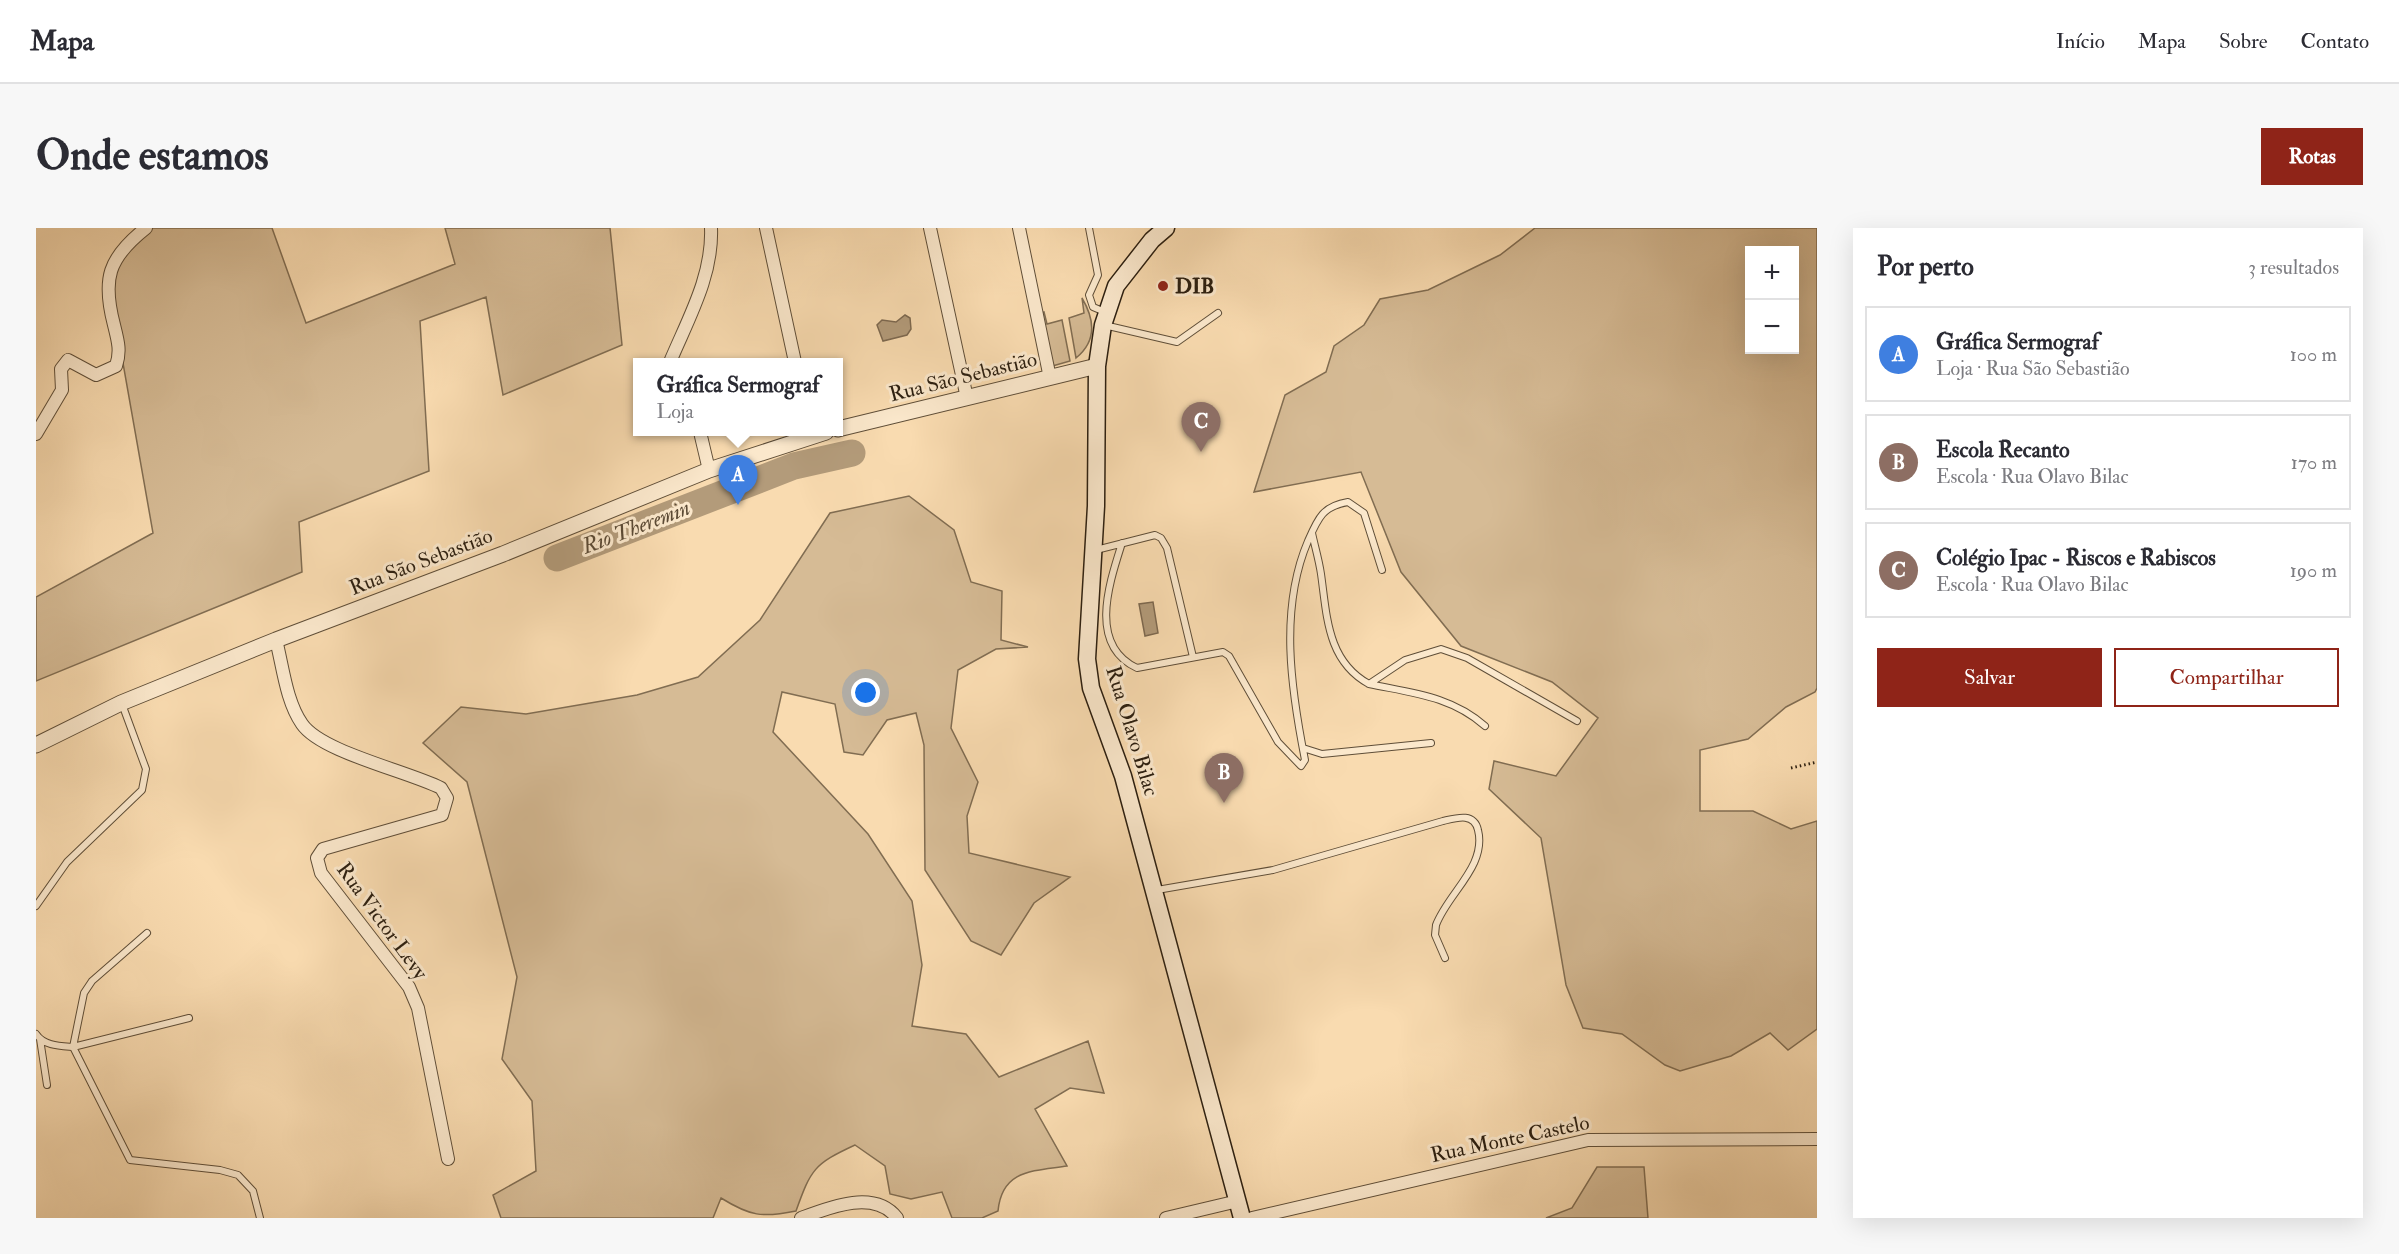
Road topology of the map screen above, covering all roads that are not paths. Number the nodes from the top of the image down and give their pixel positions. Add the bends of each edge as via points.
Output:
1 (146, 228) edge
2 (711, 228) edge
3 (766, 228) edge
4 (930, 228) edge
5 (1019, 228) edge
6 (1089, 228) edge
7 (1166, 228) edge
8 (1218, 314) dead end
9 (1105, 318) junction
10 (672, 358) edge
11 (794, 358) edge
12 (1098, 366) junction
13 (1050, 378) junction
14 (967, 398) junction
15 (843, 428) edge
16 (36, 434) edge
17 (701, 436) edge
18 (807, 436) edge
19 (709, 470) junction
20 (1312, 533) junction
21 (1122, 543) junction
22 (1092, 551) junction
23 (1382, 570) dead end
24 (276, 640) junction
25 (1194, 657) junction
26 (1369, 684) junction
27 (121, 703) junction
28 (1577, 721) dead end
29 (1485, 726) dead end
30 (1431, 743) dead end
31 (36, 745) edge
32 (1303, 748) junction
33 (1153, 891) junction
34 (36, 906) edge
35 (147, 933) dead end
36 (1445, 958) dead end
37 (189, 1018) dead end
38 (38, 1037) edge
39 (73, 1047) junction
40 (47, 1085) dead end
41 (1817, 1139) edge
42 (448, 1160) dead end
43 (1238, 1201) junction
44 (260, 1218) edge
45 (801, 1218) edge
46 (897, 1218) edge
47 (1166, 1218) edge
48 (1242, 1218) edge
49 (1252, 1218) edge

1 - 16 street via 118,255 110,271 107,288 121,352 116,366 96,375 68,360 61,369 62,390
2 - 10 street via 708,271
3 - 11 street
4 - 14 street
5 - 13 street
6 - 9 lane via 1098,275 1089,295 1093,307
7 - 9 main road, Rua Olavo Bilac via 1116,286
8 - 9 lane via 1177,342
9 - 12 main road, Rua Olavo Bilac
12 - 13 street, Rua São Sebastião
12 - 22 main road, Rua Olavo Bilac
13 - 14 street, Rua São Sebastião
14 - 15 street, Rua São Sebastião
17 - 19 street
18 - 19 street, Rua São Sebastião
19 - 24 street, Rua São Sebastião
20 - 23 lane via 1323,512 1331,506 1348,502 1357,506 1364,513
20 - 26 lane via 1322,574 1326,621 1335,650 1356,677
20 - 32 lane via 1300,559 1290,645
21 - 22 lane
21 - 25 lane via 1155,535 1165,542
21 - 25 lane via 1114,567 1106,625 1116,655 1137,668
22 - 33 main road, Rua Olavo Bilac via 1088,637 1091,688 1124,776
24 - 27 street, Rua São Sebastião
24 - 42 street, Rua Victor Levy via 292,702 303,726 335,749 441,788 447,798 442,815 323,849 317,858 321,873 412,992
25 - 32 lane via 1222,652 1229,656 1278,742 1301,766 1305,760
26 - 28 lane via 1405,660 1442,649 1467,657
26 - 29 lane via 1454,704
27 - 31 street, Rua São Sebastião
27 - 34 lane via 146,769 142,790 67,862
30 - 32 lane via 1322,754
33 - 36 lane via 1273,870 1462,816 1477,826 1480,846 1436,925 1435,935
33 - 43 main road, Rua Olavo Bilac
35 - 39 lane via 92,981 84,993
37 - 39 lane
38 - 39 lane
38 - 40 lane
39 - 44 lane via 130,1160 238,1175 253,1191
41 - 49 street, Rua Monte Castelo via 1588,1140
43 - 47 street
43 - 48 main road, Rua Olavo Bilac
45 - 46 street via 864,1200 888,1209

